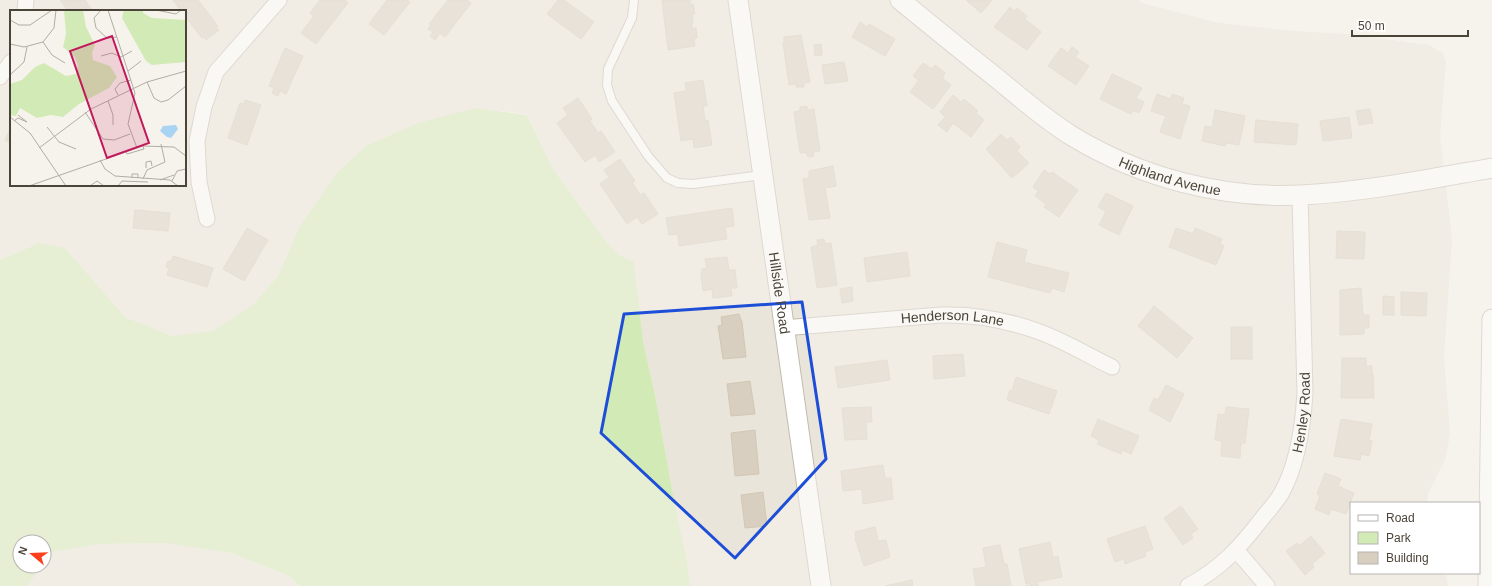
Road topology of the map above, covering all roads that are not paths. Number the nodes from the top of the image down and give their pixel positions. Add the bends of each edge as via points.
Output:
1 (26, 0) edge
2 (279, 0) edge
3 (634, 0) edge
4 (738, 0) edge
5 (900, 0) edge
6 (25, 10) edge
7 (10, 63) edge
8 (0, 78) edge
9 (1492, 168) edge
10 (762, 175) junction
11 (1300, 195) junction
12 (207, 218) dead end
13 (1492, 319) edge
14 (783, 328) junction
15 (1112, 368) dead end
16 (1490, 522) edge
17 (1237, 551) junction
18 (820, 586) edge
19 (1188, 586) edge
20 (1267, 586) edge
21 (1488, 586) edge

1 - 6 street
2 - 12 street via 216,72 204,107 197,141 199,182
3 - 10 lane via 632,18 608,69 607,85 612,101 648,156 667,178 678,183 699,184
4 - 10 street, Hillside Road
5 - 11 street, Highland Avenue via 1034,108 1073,136 1103,153 1157,174 1198,186 1254,194
7 - 8 street
9 - 11 street, Highland Avenue via 1379,187
10 - 14 street, Hillside Road
11 - 17 street, Henley Road via 1304,418 1281,494
13 - 16 street
14 - 15 street, Henderson Lane via 941,315 992,318 1038,331
14 - 18 street, Hillside Road
16 - 21 street
17 - 19 street, Henley Road via 1205,577
17 - 20 street

